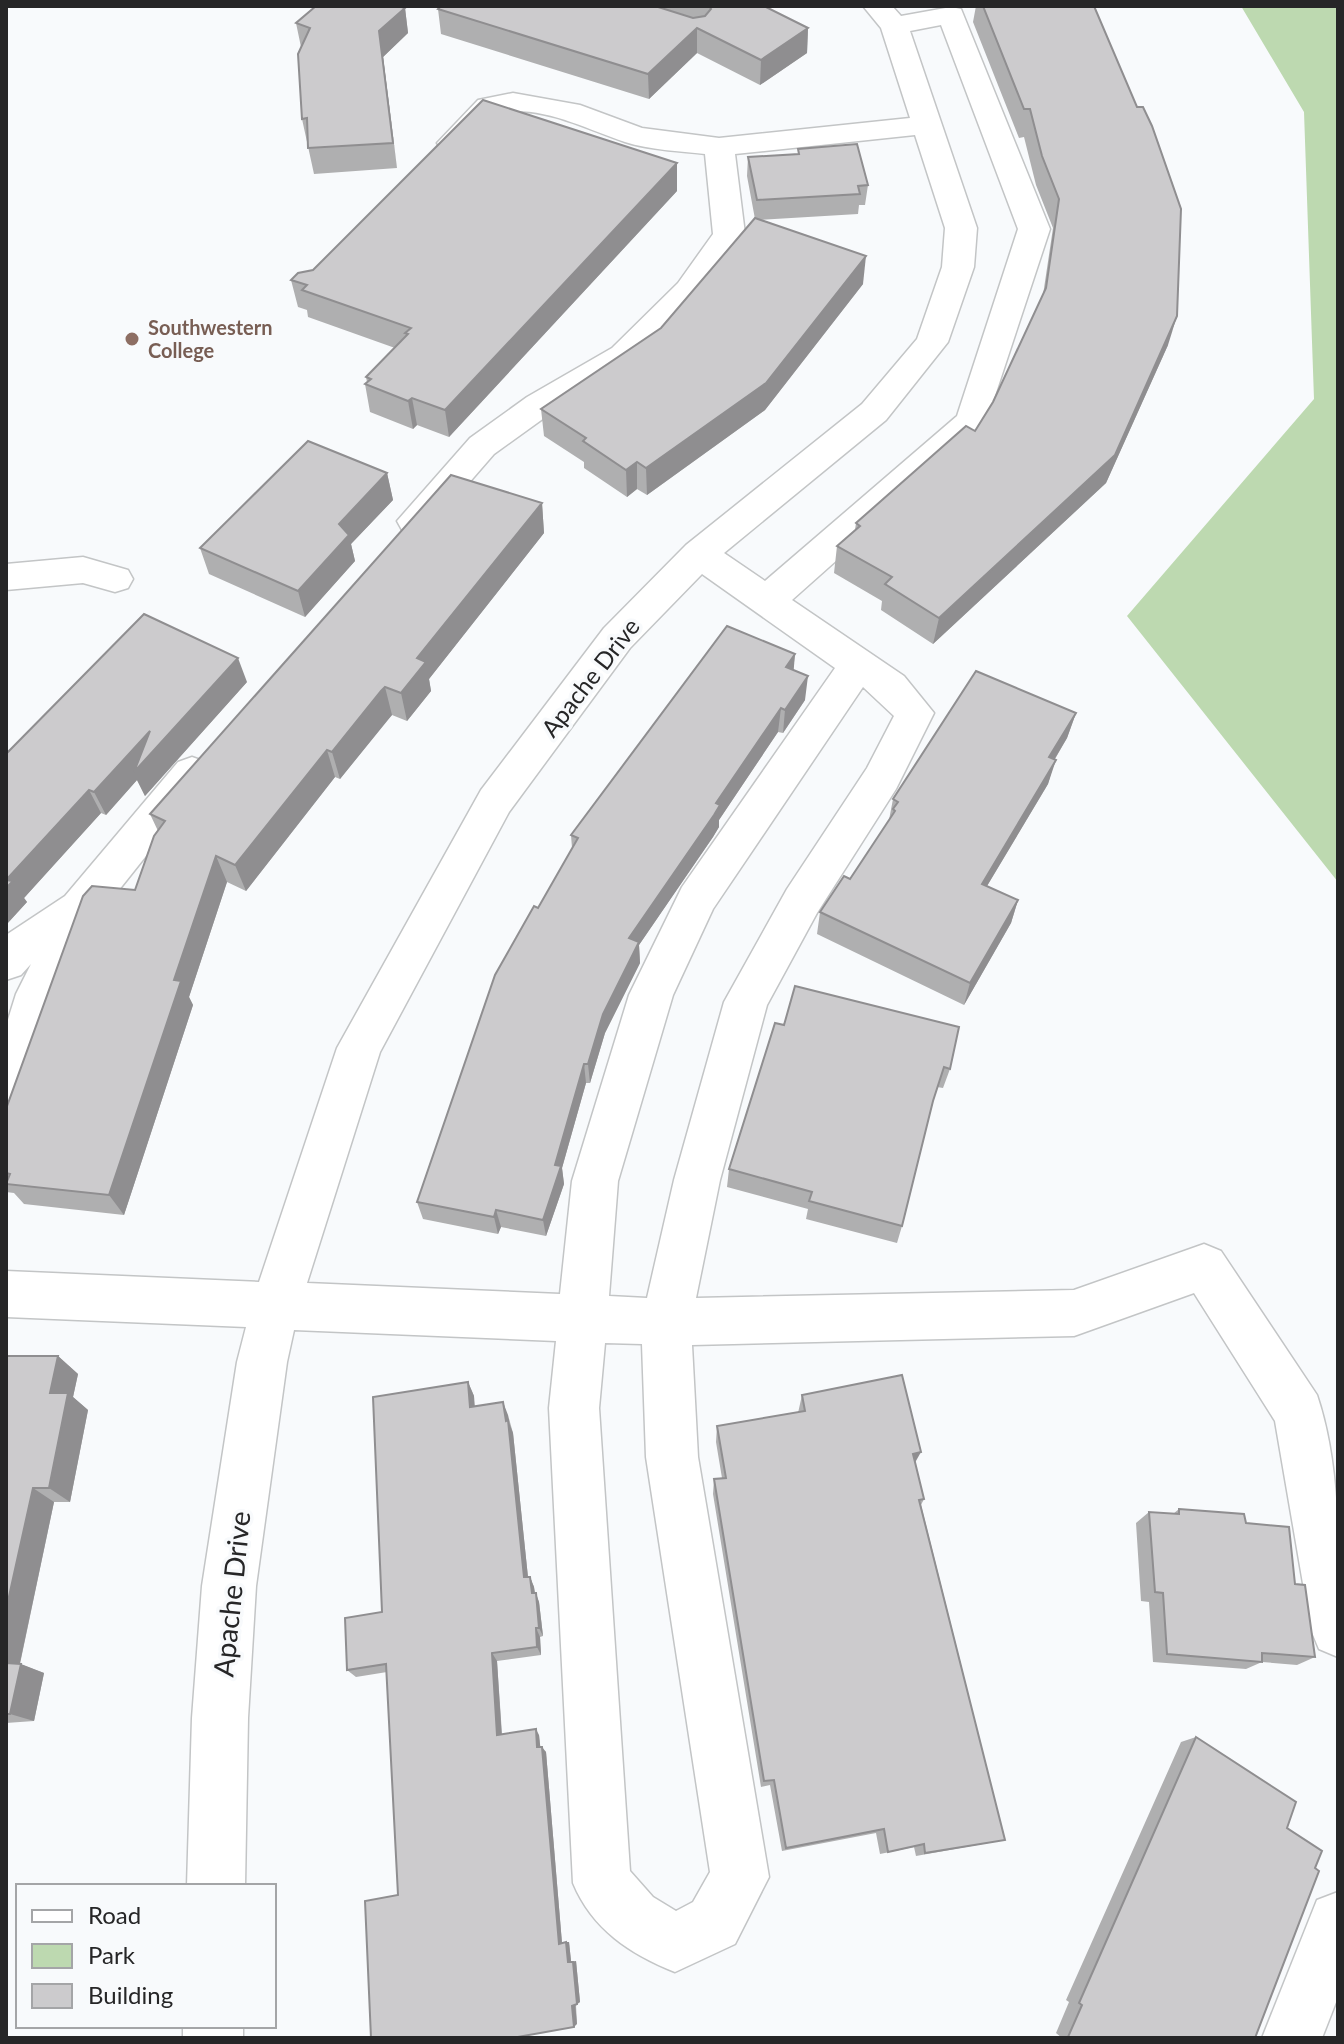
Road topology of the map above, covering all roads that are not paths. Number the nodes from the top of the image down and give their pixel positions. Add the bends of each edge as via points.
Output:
1 (886, 16) edge
2 (927, 125) junction
3 (719, 147) junction
4 (435, 160) edge
5 (388, 552) edge
6 (699, 554) junction
7 (6, 577) edge
8 (115, 579) dead end
9 (767, 601) junction
10 (858, 665) junction
11 (210, 753) edge
12 (80, 908) junction
13 (6, 962) edge
14 (6, 1096) edge
15 (6, 1294) edge
16 (276, 1305) junction
17 (581, 1319) junction
18 (666, 1322) junction
19 (1338, 1630) edge
20 (216, 1884) edge
21 (1338, 1921) edge
22 (1292, 2038) edge

1 - 2 street, Apache Drive
1 - 9 street via 964,12 1034,229 972,421
2 - 3 street
2 - 6 street, Apache Drive via 961,228 958,267 932,342 874,412
3 - 4 street via 637,136 570,111 513,102 488,106
3 - 5 street via 729,234 689,290 624,356 539,405 482,446
6 - 9 street
6 - 16 street, Apache Drive via 617,638 495,801 359,1048
7 - 8 street via 83,570
9 - 10 street
10 - 17 street via 697,899 651,995 595,1181
10 - 18 street via 890,686 915,713 882,778 802,901 746,1002 697,1180
11 - 12 street
12 - 13 street
12 - 14 street via 38,994
15 - 16 street
16 - 17 street
16 - 20 street, Apache Drive via 262,1362 229,1586
17 - 18 street
17 - 18 street via 574,1408 602,1883 632,1918 675,1943 714,1923 740,1877 672,1457
18 - 19 street via 1074,1313 1204,1267 1299,1413
21 - 22 street

